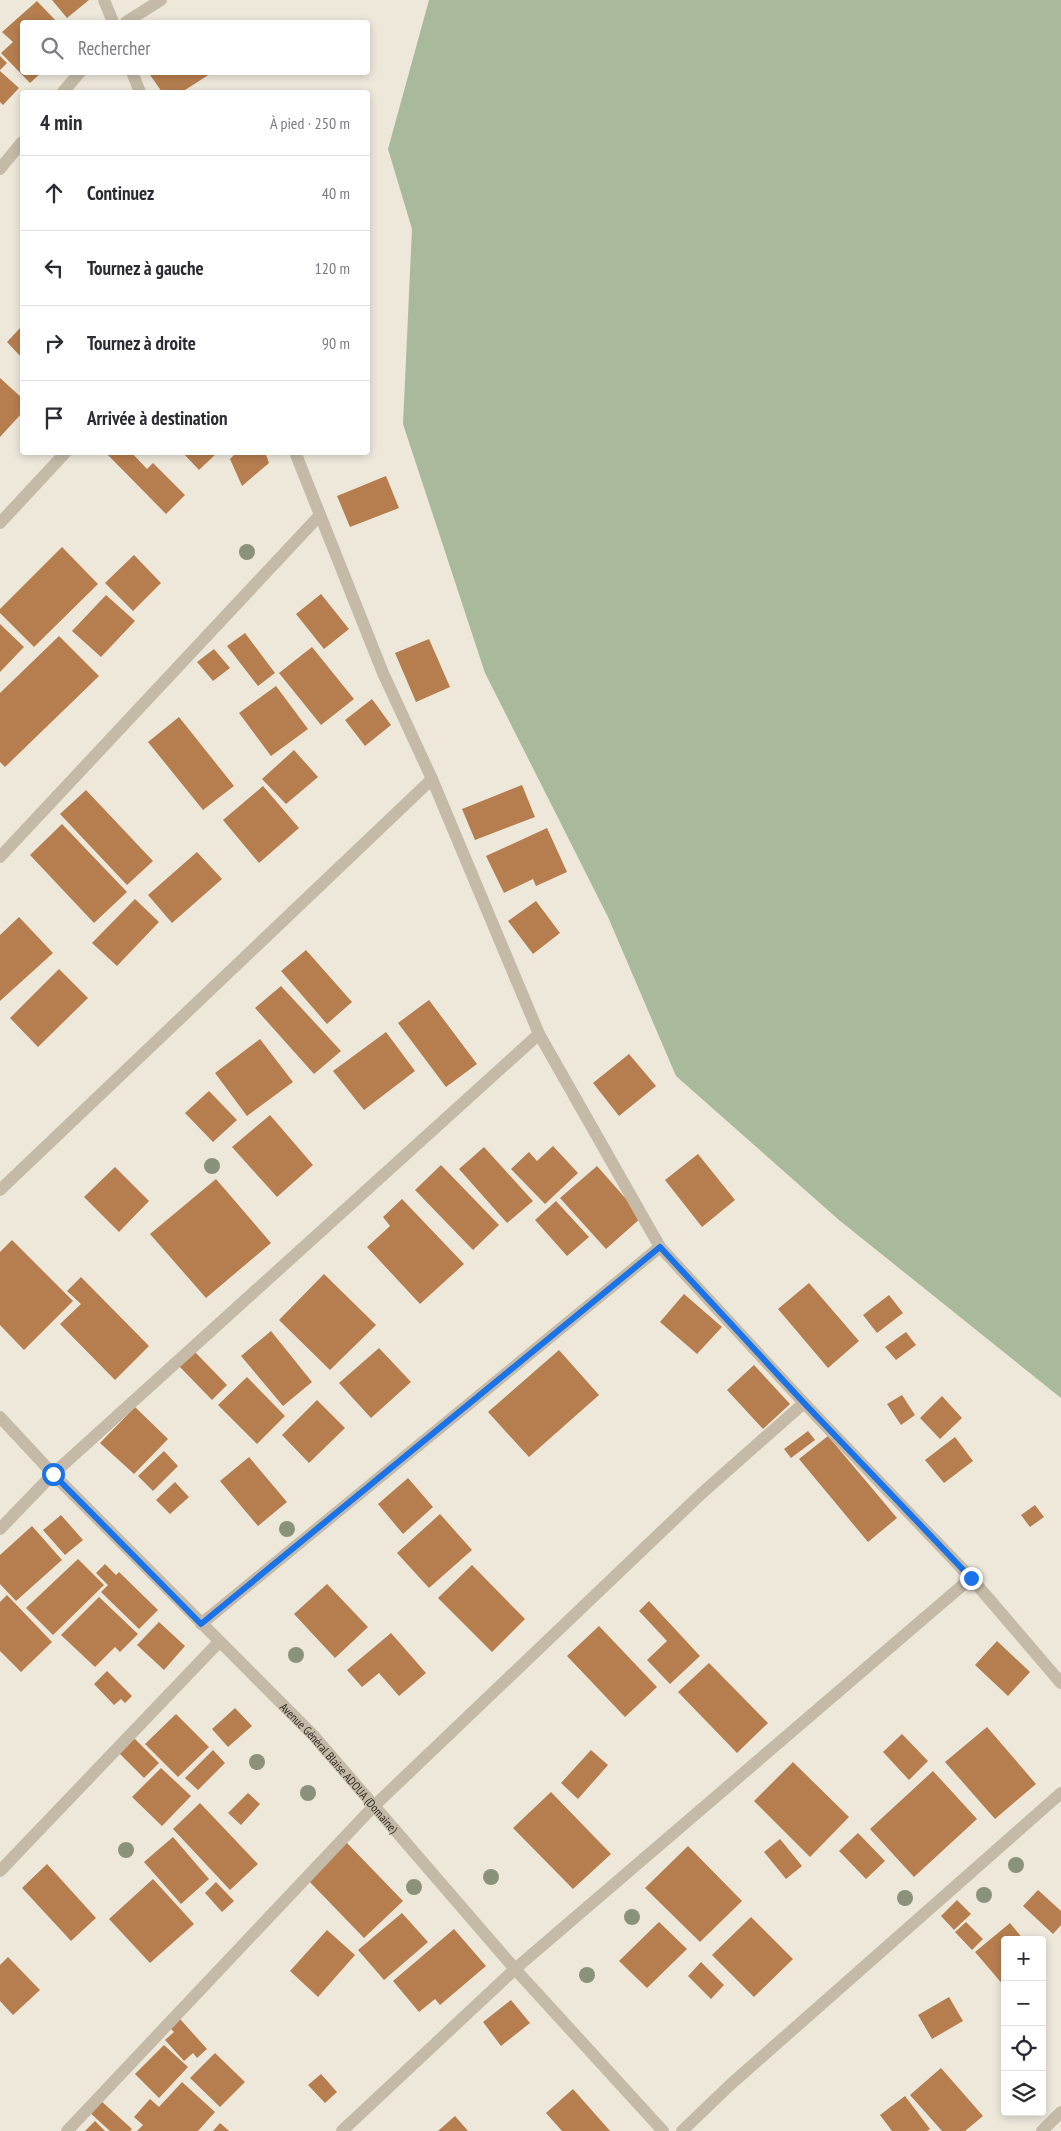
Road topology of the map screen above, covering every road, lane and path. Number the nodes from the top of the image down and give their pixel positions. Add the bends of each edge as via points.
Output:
1 (104, 0) edge
2 (161, 0) edge
3 (112, 20) edge
4 (129, 20) edge
5 (78, 75) edge
6 (133, 75) edge
7 (66, 90) edge
8 (139, 90) edge
9 (20, 145) edge
10 (0, 170) edge
11 (63, 455) edge
12 (296, 455) edge
13 (320, 515) junction
14 (0, 523) edge
15 (432, 779) junction
16 (0, 857) edge
17 (540, 1034) junction
18 (0, 1190) edge
19 (660, 1247) junction
20 (804, 1403) junction
21 (0, 1417) edge
22 (53, 1474) junction
23 (0, 1529) edge
24 (971, 1578) junction
25 (201, 1624) junction
26 (219, 1642) junction
27 (1061, 1683) edge
28 (1061, 1793) edge
29 (373, 1807) junction
30 (0, 1871) edge
31 (515, 1969) junction
32 (1061, 2112) edge
33 (67, 2131) edge
34 (342, 2131) edge
35 (663, 2131) edge
36 (682, 2131) edge
37 (1042, 2131) edge

1 - 3 street
2 - 4 street
5 - 7 street
6 - 8 street
9 - 10 street
11 - 14 street
12 - 13 street
13 - 15 street via 383,673
13 - 16 street
15 - 17 street
15 - 18 street
17 - 19 street
17 - 22 street
19 - 20 street
19 - 25 street
20 - 24 street
20 - 29 street via 701,1494
21 - 22 street, Avenue Général Blaise ADOUA (Domaine)
22 - 23 street
22 - 25 street, Avenue Général Blaise ADOUA (Domaine)
24 - 27 street
24 - 31 street
25 - 26 street, Avenue Général Blaise ADOUA (Domaine)
26 - 29 street, Avenue Général Blaise ADOUA (Domaine) via 313,1735
26 - 30 street
28 - 36 street
29 - 31 street, Avenue Général Blaise ADOUA (Domaine)
29 - 33 street
31 - 34 street
31 - 35 street, Avenue Général Blaise ADOUA (Domaine)
32 - 37 street

